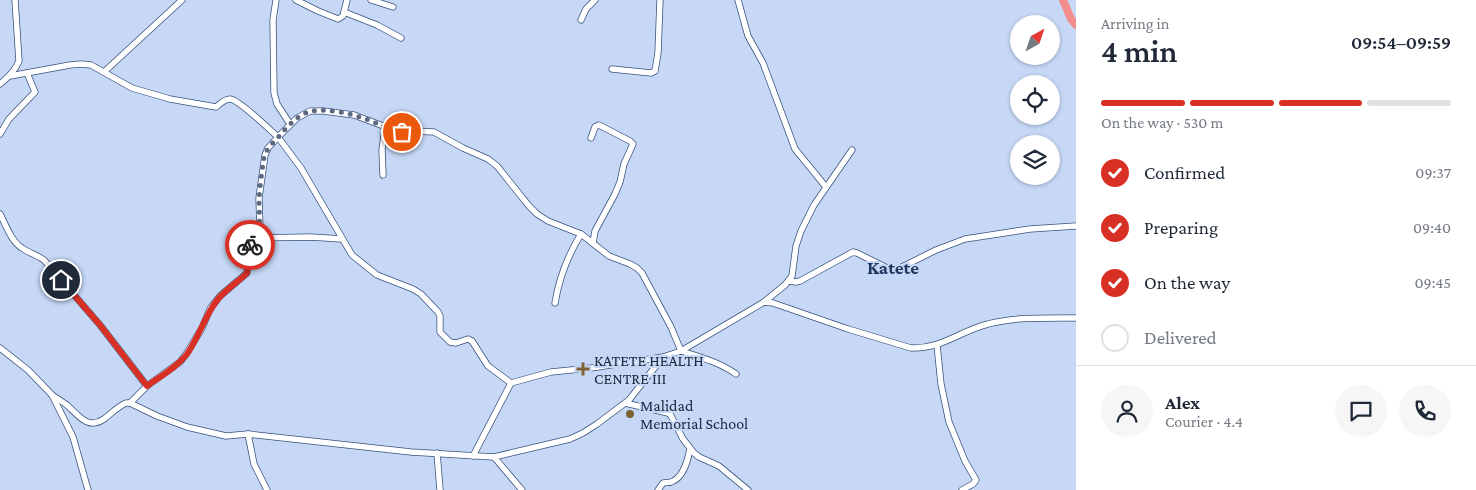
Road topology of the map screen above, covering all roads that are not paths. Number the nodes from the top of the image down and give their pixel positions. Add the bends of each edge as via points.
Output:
1 (15, 0) edge
2 (182, 0) edge
3 (276, 0) edge
4 (296, 0) edge
5 (347, 0) edge
6 (371, 0) edge
7 (595, 0) edge
8 (660, 0) edge
9 (738, 0) edge
10 (393, 7) dead end
11 (344, 12) junction
12 (580, 20) dead end
13 (401, 38) dead end
14 (612, 69) dead end
15 (104, 72) junction
16 (27, 74) junction
17 (10, 76) junction
18 (0, 84) edge
19 (290, 124) junction
20 (385, 128) junction
21 (0, 134) edge
22 (278, 137) junction
23 (591, 138) dead end
24 (852, 150) dead end
25 (383, 175) dead end
26 (826, 187) junction
27 (0, 214) edge
28 (1076, 226) edge
29 (580, 234) junction
30 (257, 238) junction
31 (342, 239) junction
32 (593, 242) junction
33 (789, 281) junction
34 (764, 302) junction
35 (555, 303) dead end
36 (1076, 318) edge
37 (937, 345) junction
38 (0, 348) edge
39 (681, 351) junction
40 (663, 357) junction
41 (736, 374) dead end
42 (511, 383) junction
43 (147, 386) junction
44 (52, 395) junction
45 (130, 403) junction
46 (625, 403) junction
47 (248, 434) junction
48 (690, 449) junction
49 (437, 454) junction
50 (474, 456) junction
51 (494, 457) junction
52 (88, 490) edge
53 (267, 490) edge
54 (440, 490) edge
55 (522, 490) edge
56 (658, 490) edge
57 (748, 490) edge
58 (962, 490) edge

1 - 17 street via 19,61
2 - 15 street
3 - 19 street via 273,20 274,93
4 - 11 street via 335,18 340,19
5 - 11 street
6 - 10 street
7 - 12 street
8 - 14 street via 655,71
9 - 26 street via 748,36 763,62 794,149
11 - 13 street
15 - 16 street via 81,64
15 - 22 street via 124,84 170,99 216,107 225,100 234,100
16 - 17 street
16 - 21 street via 35,92 9,119
17 - 18 street
19 - 20 street via 310,111 323,111 354,116
19 - 22 street
20 - 25 street
20 - 29 street via 402,132 434,132 488,159 537,214
22 - 30 street via 265,155
22 - 31 street via 301,168
23 - 32 street via 599,125 633,144
24 - 26 street
26 - 33 street via 798,239
27 - 43 street via 15,242 44,260
28 - 33 street via 965,239 896,270 854,252 805,279
29 - 32 street
29 - 35 street via 568,259
30 - 31 street
30 - 43 street via 249,248 247,273 210,309 180,362
31 - 42 street via 352,255 377,275 421,294 438,312 443,336 450,342 472,341 488,366
32 - 39 street via 609,256 630,264 642,273
33 - 34 street
34 - 37 street via 902,346 922,348
34 - 39 street
36 - 37 street via 994,322
37 - 58 street via 949,422 976,480
38 - 44 street
39 - 40 street
39 - 41 street via 708,359
40 - 42 street via 551,372
40 - 46 street
42 - 50 street
43 - 45 street
44 - 45 street via 80,419 94,424 122,404
44 - 52 street via 72,437
45 - 47 street via 187,427 226,436
46 - 48 street via 668,412
46 - 51 street via 577,436
47 - 49 street
47 - 53 street via 254,464
48 - 56 street via 680,474 672,482 663,483
48 - 57 street via 719,466
49 - 50 street
49 - 54 street
50 - 51 street
51 - 55 street

